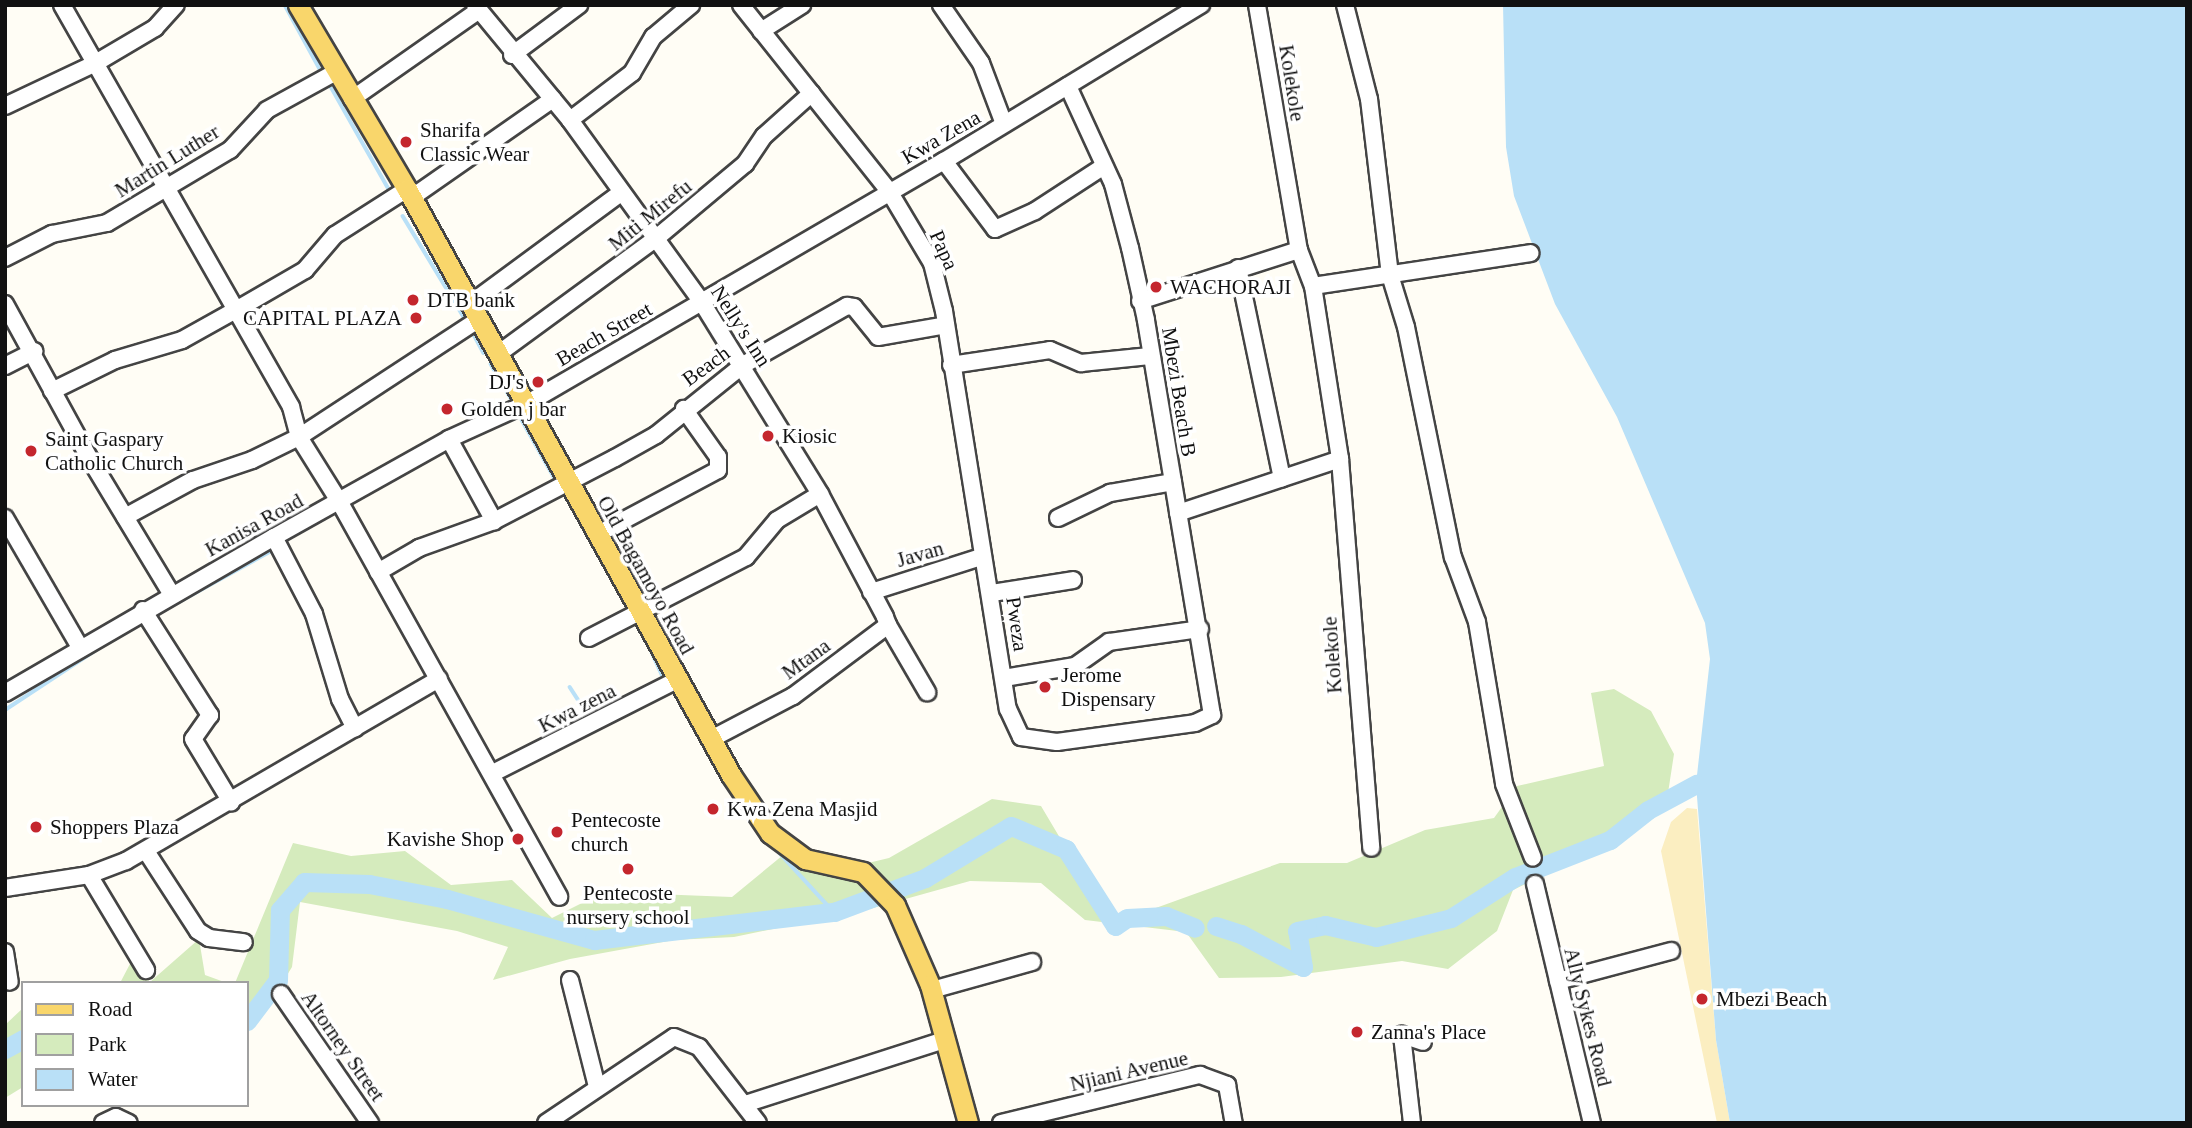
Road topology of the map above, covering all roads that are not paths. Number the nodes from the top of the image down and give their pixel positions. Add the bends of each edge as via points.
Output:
1 (62, 5) edge
2 (176, 5) edge
3 (298, 5) edge
4 (579, 5) edge
5 (691, 5) edge
6 (741, 5) edge
7 (802, 5) edge
8 (941, 5) edge
9 (1201, 5) edge
10 (1257, 5) edge
11 (1345, 5) edge
12 (477, 8) edge
13 (761, 31) junction
14 (512, 55) junction
15 (94, 64) junction
16 (336, 72) junction
17 (1068, 86) junction
18 (812, 93) junction
19 (352, 99) junction
20 (553, 99) junction
21 (5, 106) edge
22 (570, 120) junction
23 (1004, 124) junction
24 (944, 162) junction
25 (1104, 166) junction
26 (164, 190) junction
27 (889, 191) junction
28 (409, 193) junction
29 (619, 194) junction
30 (654, 240) junction
31 (1299, 250) junction
32 (1531, 253) dead end
33 (5, 258) edge
34 (1238, 268) junction
35 (1390, 275) junction
36 (1313, 286) junction
37 (701, 301) junction
38 (1140, 301) junction
39 (5, 304) edge
40 (236, 310) junction
41 (475, 312) junction
42 (946, 325) junction
43 (34, 351) junction
44 (498, 354) junction
45 (1150, 356) junction
46 (743, 365) junction
47 (951, 365) junction
48 (5, 366) edge
49 (52, 391) junction
50 (528, 402) junction
51 (684, 409) junction
52 (299, 436) junction
53 (449, 439) junction
54 (1340, 459) junction
55 (1282, 478) junction
56 (567, 480) junction
57 (1173, 482) junction
58 (820, 494) junction
59 (339, 501) junction
60 (1178, 513) junction
61 (125, 517) junction
62 (5, 518) edge
63 (1058, 518) dead end
64 (494, 521) junction
65 (598, 534) junction
66 (274, 537) junction
67 (981, 557) junction
68 (378, 572) junction
69 (1073, 580) dead end
70 (871, 592) junction
71 (992, 593) junction
72 (172, 595) junction
73 (143, 610) junction
74 (642, 610) junction
75 (888, 625) junction
76 (1200, 629) junction
77 (590, 638) dead end
78 (81, 649) junction
79 (1004, 678) junction
80 (439, 679) junction
81 (679, 679) junction
82 (927, 692) dead end
83 (5, 693) edge
84 (1212, 715) joint
85 (355, 728) junction
86 (713, 738) junction
87 (493, 773) junction
88 (231, 802) junction
89 (1371, 848) dead end
90 (146, 851) junction
91 (1533, 858) dead end
92 (89, 875) junction
93 (1535, 884) dead end
94 (5, 888) edge
95 (559, 897) dead end
96 (244, 942) dead end
97 (1671, 951) dead end
98 (5, 952) edge
99 (1032, 962) dead end
100 (146, 970) dead end
101 (570, 980) dead end
102 (1558, 981) junction
103 (10, 982) dead end
104 (932, 990) junction
105 (281, 994) dead end
106 (944, 1040) junction
107 (1423, 1042) dead end
108 (597, 1087) junction
109 (745, 1104) junction
110 (103, 1123) edge
111 (129, 1123) edge
112 (370, 1123) edge
113 (546, 1123) edge
114 (758, 1123) edge
115 (968, 1123) edge
116 (1001, 1123) edge
117 (1234, 1123) edge
118 (1412, 1123) edge
119 (1592, 1123) edge

1 - 15 street
2 - 15 street via 155,28
3 - 16 main road, Old Bagamoyo Road
4 - 14 street
5 - 22 street via 653,37 632,72
6 - 13 street, Papa
7 - 13 street
8 - 23 street via 981,64
9 - 17 street, Kwa Zena
10 - 31 street, Kolekole
11 - 35 street via 1369,99
12 - 14 street, Nelly's Inn
12 - 19 street
13 - 18 street, Papa
14 - 20 street, Nelly's Inn
15 - 21 street
15 - 26 street
16 - 19 main road, Old Bagamoyo Road
16 - 26 street, Martin Luther via 267,110 230,150
17 - 23 street, Kwa Zena
17 - 25 street, Mbezi Beach B
18 - 27 street, Papa
18 - 30 street, Miti Mirefu via 764,136 745,164
19 - 28 main road, Old Bagamoyo Road
20 - 22 street, Nelly's Inn
20 - 28 street
22 - 29 street, Nelly's Inn
23 - 24 street, Kwa Zena
24 - 25 street via 995,229 1035,211
24 - 27 street, Kwa Zena
25 - 38 street, Mbezi Beach B via 1122,217
26 - 33 street, Martin Luther via 107,223 52,234
26 - 40 street
27 - 37 street, Kwa Zena
27 - 42 street, Papa via 932,263
28 - 40 street via 335,235 305,270
28 - 41 main road, Old Bagamoyo Road
29 - 30 street, Nelly's Inn
29 - 41 street
30 - 37 street, Nelly's Inn
30 - 44 street, Miti Mirefu
31 - 34 street
31 - 36 street, Kolekole
32 - 35 street
34 - 38 street
34 - 55 street
35 - 36 street
35 - 91 street via 1406,327 1453,557 1477,622 1504,785
36 - 54 street, Kolekole
37 - 46 street, Nelly's Inn
37 - 50 street, Beach Street
38 - 45 street, Mbezi Beach B
39 - 43 street
40 - 49 street via 182,340 115,360
40 - 52 street via 291,407
41 - 44 main road, Old Bagamoyo Road
41 - 52 street
42 - 46 street, Beach via 878,337 854,307 847,306
42 - 47 street, Papa
43 - 48 street
43 - 49 street
44 - 50 main road, Old Bagamoyo Road
45 - 47 street via 1081,363 1050,350
45 - 57 street, Mbezi Beach B
46 - 51 street, Beach
46 - 58 street, Nelly's Inn
47 - 67 street, Pweza
49 - 61 street
50 - 53 street, Kanisa Road
50 - 56 main road, Old Bagamoyo Road
51 - 56 street, Beach via 656,435
51 - 65 street via 718,457 718,470
52 - 59 street
52 - 61 street via 252,460 193,480
53 - 59 street, Kanisa Road
53 - 64 street
54 - 55 street
54 - 89 street, Kolekole
55 - 60 street
56 - 64 street, Beach
56 - 65 main road, Old Bagamoyo Road
57 - 60 street, Mbezi Beach B
57 - 63 street via 1110,493
58 - 70 street, Nelly's Inn
58 - 74 street via 778,520 746,557
59 - 66 street, Kanisa Road
59 - 68 street
60 - 76 street, Mbezi Beach B
61 - 72 street
62 - 78 street
64 - 68 street, Beach via 419,548
65 - 74 main road, Old Bagamoyo Road
66 - 72 street, Kanisa Road
66 - 85 street via 314,614 340,699
67 - 70 street, Javan
67 - 71 street, Pweza
68 - 80 street
69 - 71 street
70 - 75 street
71 - 79 street, Pweza
72 - 73 street, Kanisa Road
73 - 78 street, Kanisa Road
73 - 88 street via 210,715 193,739
74 - 77 street
74 - 81 main road, Old Bagamoyo Road
75 - 82 street
75 - 86 street, Mtana via 793,696
76 - 79 street via 1109,642 1075,666
76 - 84 street, Mbezi Beach B
78 - 83 street, Kanisa Road
79 - 84 street, Pweza via 1012,726 1032,741 1195,723
80 - 85 street
80 - 87 street
81 - 86 main road, Old Bagamoyo Road
81 - 87 street, Kwa zena
85 - 88 street
86 - 104 main road, Old Bagamoyo Road via 770,833 791,853 874,879 895,905
87 - 95 street
88 - 90 street
90 - 92 street
90 - 96 street via 198,931 209,938
92 - 94 street
92 - 100 street
93 - 102 street, Ally Sykes Road
97 - 102 street
98 - 103 street
99 - 104 street
101 - 108 street
102 - 119 street, Ally Sykes Road
104 - 106 main road, Old Bagamoyo Road
105 - 112 street, Altorney Street
106 - 109 street
106 - 115 main road, Old Bagamoyo Road
107 - 118 street via 1402,1035
108 - 109 street via 665,1040 683,1037 699,1047
108 - 113 street
109 - 114 street
110 - 111 street via 116,1117
116 - 117 street, Njiani Avenue via 1200,1075 1227,1085

